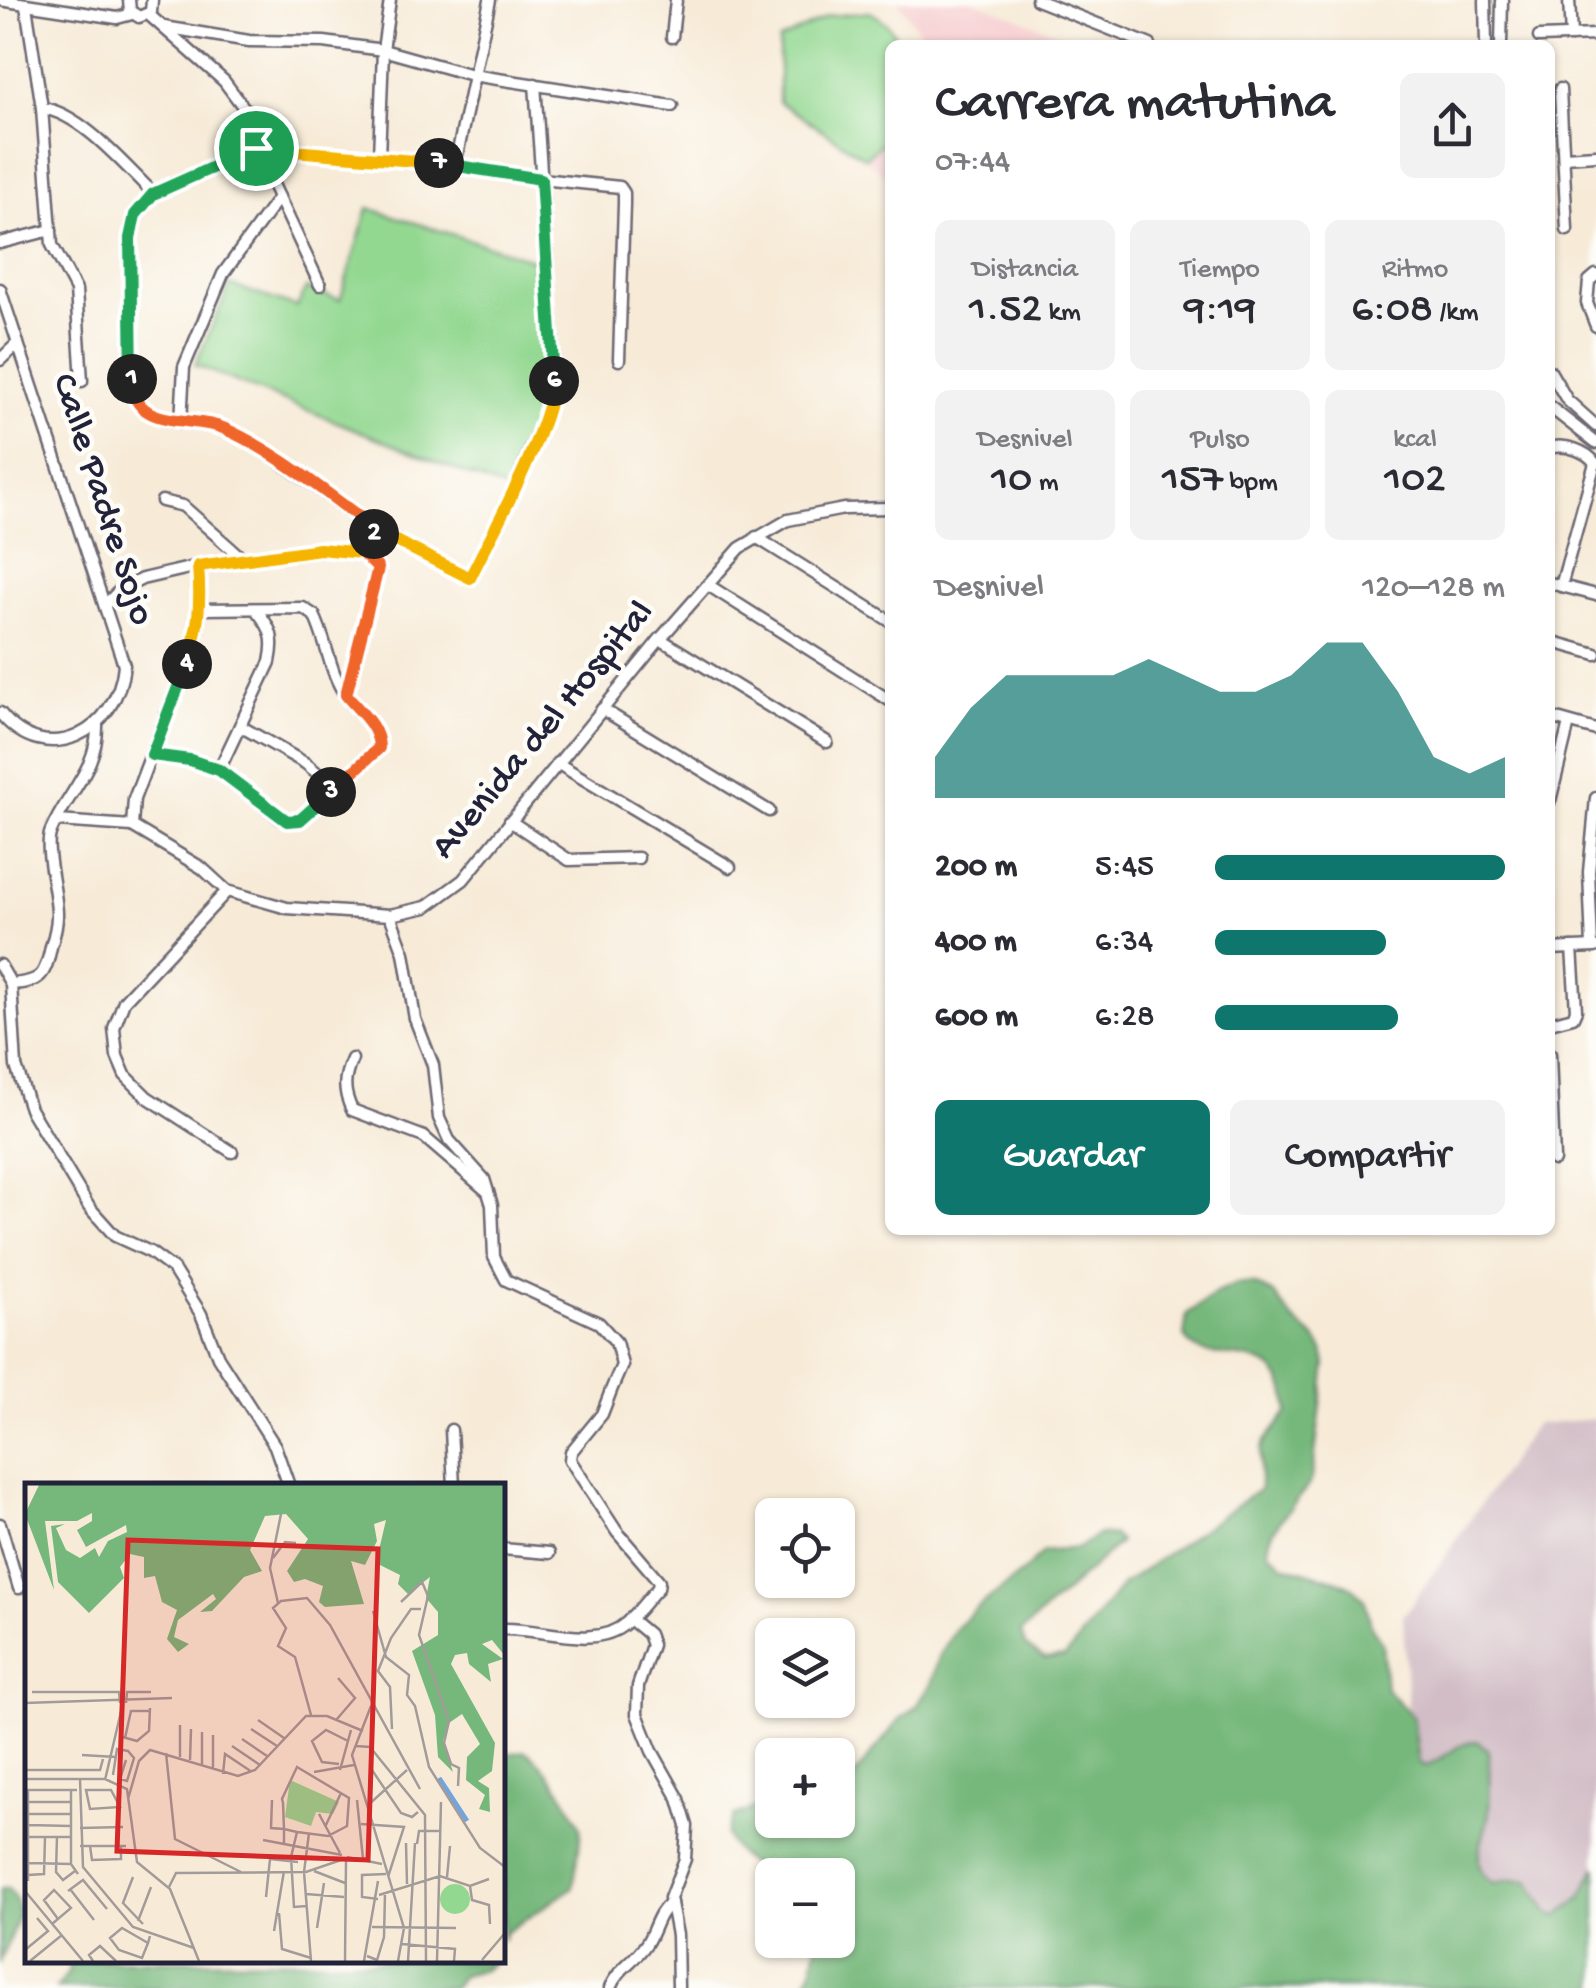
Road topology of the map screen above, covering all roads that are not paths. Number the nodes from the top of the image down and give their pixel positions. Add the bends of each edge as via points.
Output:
1 (0, 0) edge
2 (130, 0) edge
3 (153, 0) edge
4 (390, 0) edge
5 (490, 0) edge
6 (676, 0) edge
7 (1037, 0) edge
8 (1485, 0) edge
9 (1502, 0) edge
10 (1569, 0) edge
11 (26, 6) junction
12 (132, 14) junction
13 (148, 14) junction
14 (164, 28) junction
15 (1596, 35) edge
16 (1539, 36) dead end
17 (1572, 36) junction
18 (672, 37) dead end
19 (1137, 40) edge
20 (1486, 40) edge
21 (1501, 40) edge
22 (383, 50) junction
23 (472, 74) junction
24 (535, 84) junction
25 (1560, 88) dead end
26 (672, 106) dead end
27 (42, 108) junction
28 (256, 148) junction
29 (1596, 155) edge
30 (1564, 157) junction
31 (379, 158) junction
32 (455, 165) junction
33 (541, 179) junction
34 (153, 194) junction
35 (279, 197) junction
36 (52, 230) junction
37 (1567, 230) dead end
38 (0, 244) edge
39 (1596, 276) edge
40 (320, 285) dead end
41 (0, 289) edge
42 (1596, 326) edge
43 (18, 343) junction
44 (0, 360) edge
45 (619, 360) dead end
46 (1555, 380) edge
47 (82, 381) dead end
48 (1555, 393) edge
49 (1567, 400) junction
50 (1555, 412) edge
51 (182, 422) junction
52 (1596, 426) edge
53 (1596, 443) edge
54 (1555, 448) edge
55 (162, 501) dead end
56 (885, 508) edge
57 (377, 530) junction
58 (756, 537) junction
59 (362, 553) junction
60 (244, 560) junction
61 (198, 566) junction
62 (1556, 584) edge
63 (708, 585) junction
64 (1596, 595) edge
65 (104, 605) junction
66 (201, 609) junction
67 (257, 611) junction
68 (885, 619) edge
69 (660, 639) junction
70 (1555, 642) edge
71 (1596, 654) edge
72 (346, 695) junction
73 (885, 697) edge
74 (602, 710) junction
75 (0, 714) edge
76 (1555, 719) edge
77 (1569, 723) junction
78 (97, 725) junction
79 (240, 726) junction
80 (1596, 730) edge
81 (827, 742) dead end
82 (152, 755) junction
83 (558, 763) junction
84 (219, 770) junction
85 (1555, 780) edge
86 (336, 788) junction
87 (1596, 798) edge
88 (769, 812) dead end
89 (57, 821) junction
90 (510, 821) junction
91 (132, 826) junction
92 (638, 858) dead end
93 (730, 867) dead end
94 (227, 890) junction
95 (390, 915) junction
96 (1594, 947) edge
97 (1555, 948) edge
98 (1572, 948) junction
99 (0, 965) edge
100 (12, 984) junction
101 (1555, 1022) edge
102 (352, 1059) dead end
103 (232, 1152) dead end
104 (488, 1193) junction
105 (451, 1430) dead end
106 (289, 1483) edge
107 (454, 1483) edge
108 (0, 1524) edge
109 (505, 1550) edge
110 (548, 1553) dead end
111 (19, 1588) dead end
112 (630, 1619) junction
113 (505, 1629) edge
114 (671, 1903) junction
115 (610, 1988) edge
116 (678, 1988) edge

1 - 11 street
2 - 12 street
3 - 13 street
4 - 22 street
5 - 23 street
6 - 18 street
7 - 19 street
8 - 20 street
9 - 21 street
10 - 17 street
11 - 12 street via 113,18
11 - 27 street
12 - 13 street
13 - 14 street
14 - 22 street
14 - 28 street via 224,81 247,112
15 - 17 street
16 - 17 street
22 - 23 street
22 - 31 street
23 - 24 street
23 - 32 street
24 - 26 street
24 - 33 street
25 - 30 street
27 - 34 street via 84,129
27 - 36 street
28 - 31 street
28 - 34 street
28 - 35 street
29 - 30 street
30 - 37 street
31 - 32 street
32 - 33 street
33 - 45 street via 613,184 624,194
33 - 57 street via 556,372 551,401 508,502 470,578
34 - 51 street via 135,215 130,238 132,390 144,410
35 - 40 street
35 - 51 street via 222,274 184,367
36 - 38 street
36 - 47 street via 52,245 76,290
39 - 42 street via 1588,281 1587,303
41 - 43 street, Calle Padre Sojo
43 - 44 street
43 - 65 street, Calle Padre Sojo
46 - 49 street
48 - 49 street
49 - 52 street
50 - 53 street
51 - 57 street via 218,426 252,442
54 - 62 street via 1596,462
55 - 60 street via 182,506
56 - 58 street, Avenida del Hospital via 788,520
57 - 59 street
58 - 63 street, Avenida del Hospital
58 - 68 street
59 - 60 street via 331,548
59 - 72 street via 378,568
60 - 61 street
61 - 65 street via 142,578
61 - 66 street
62 - 64 street
63 - 69 street, Avenida del Hospital
63 - 73 street
65 - 78 street, Calle Padre Sojo via 124,665 116,702
66 - 67 street
66 - 82 street
67 - 72 street via 303,608 314,615
67 - 79 street via 274,645
69 - 74 street, Avenida del Hospital
69 - 81 street
70 - 71 street
72 - 86 street via 370,722 379,748
74 - 83 street, Avenida del Hospital
74 - 88 street
75 - 78 street via 45,741 70,740
76 - 77 street
77 - 80 street
77 - 85 street
78 - 89 street, Calle Padre Sojo via 88,770
79 - 84 street
79 - 86 street
82 - 84 street
82 - 91 street via 134,799
83 - 90 street, Avenida del Hospital
83 - 93 street
84 - 86 street via 287,821 300,820
87 - 96 street via 1589,872
89 - 91 street, Avenida del Hospital
89 - 100 street via 48,834 58,918 48,961 33,982
90 - 92 street via 569,860
90 - 95 street, Avenida del Hospital via 463,880 426,907
91 - 94 street, Avenida del Hospital
94 - 95 street, Avenida del Hospital via 287,908
94 - 103 street via 124,1001 114,1028 125,1075
95 - 104 street via 415,1019 434,1065 439,1118
96 - 98 street
97 - 98 street
98 - 101 street via 1576,1010 1573,1018
99 - 100 street
100 - 106 street via 16,1066 30,1109 89,1207 115,1236 173,1269 275,1446
102 - 104 street via 344,1093 352,1110 424,1137
104 - 112 street via 494,1257 506,1280 599,1323 616,1342 622,1365 602,1414 570,1456 617,1532 658,1581
105 - 107 street
108 - 111 street
109 - 110 street
112 - 113 street via 590,1636
112 - 114 street via 652,1645 637,1714 687,1826
114 - 115 street
114 - 116 street

